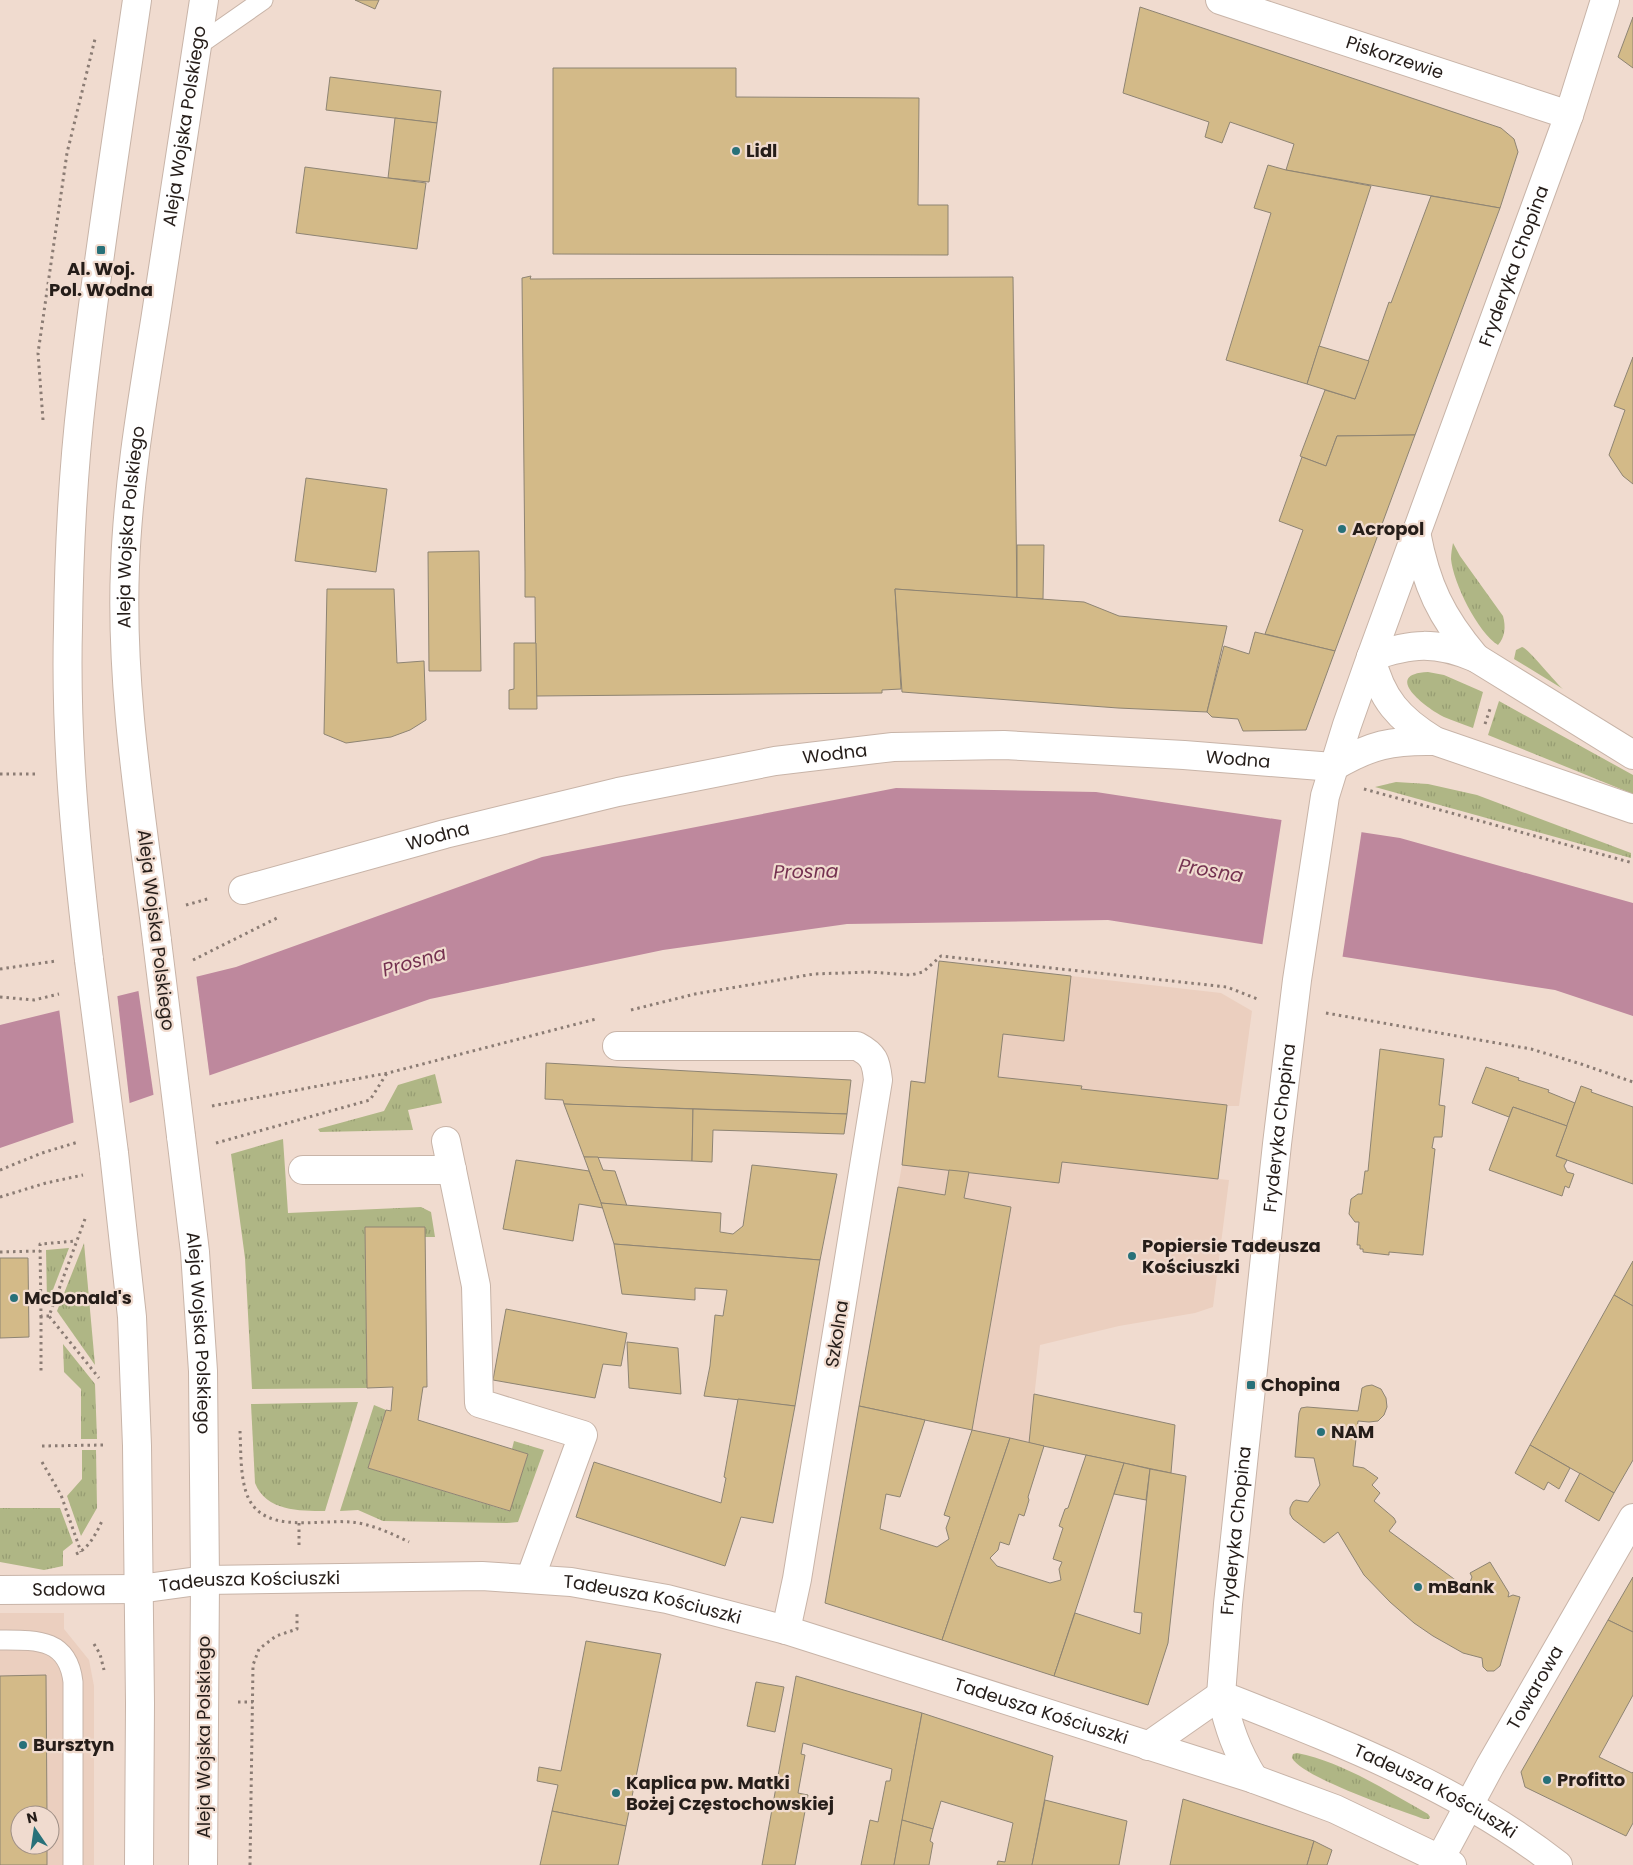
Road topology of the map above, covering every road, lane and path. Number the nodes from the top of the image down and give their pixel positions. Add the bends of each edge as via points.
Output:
1 (137, 0) edge
2 (204, 0) edge
3 (263, 0) edge
4 (1220, 0) edge
5 (1605, 0) edge
6 (197, 46) junction
7 (1569, 115) junction
8 (1416, 532) junction
9 (1371, 657) junction
10 (1476, 658) junction
11 (1494, 698) dead end
12 (1483, 732) dead end
13 (1435, 741) junction
14 (1633, 755) edge
15 (1334, 767) junction
16 (0, 774) edge
17 (38, 774) dead end
18 (1364, 789) dead end
19 (1633, 809) edge
20 (1633, 863) edge
21 (242, 890) dead end
22 (282, 916) dead end
23 (61, 960) dead end
24 (186, 962) dead end
25 (0, 969) edge
26 (911, 975) dead end
27 (62, 993) dead end
28 (0, 997) edge
29 (1263, 1001) dead end
30 (1325, 1013) dead end
31 (617, 1046) dead end
32 (388, 1073) dead end
33 (1633, 1082) edge
34 (446, 1141) dead end
35 (216, 1144) dead end
36 (303, 1170) dead end
37 (452, 1170) junction
38 (88, 1174) dead end
39 (0, 1197) edge
40 (87, 1214) dead end
41 (77, 1241) junction
42 (40, 1251) junction
43 (0, 1252) edge
44 (41, 1316) junction
45 (49, 1316) junction
46 (41, 1372) dead end
47 (100, 1380) dead end
48 (240, 1428) dead end
49 (42, 1446) dead end
50 (107, 1446) dead end
51 (42, 1462) dead end
52 (1633, 1518) edge
53 (299, 1523) junction
54 (384, 1530) dead end
55 (299, 1540) dead end
56 (81, 1552) dead end
57 (530, 1578) junction
58 (205, 1580) junction
59 (139, 1589) junction
60 (0, 1590) edge
61 (297, 1619) dead end
62 (786, 1630) junction
63 (0, 1640) edge
64 (1220, 1695) junction
65 (1148, 1746) junction
66 (1254, 1779) junction
67 (1468, 1806) junction
68 (1446, 1862) edge
69 (73, 1865) edge
70 (139, 1865) edge
71 (203, 1865) edge
72 (250, 1865) edge
73 (1558, 1865) edge

1 - 59 street, bridge via 82,396 68,628 70,772 77,856 133,1336
2 - 6 street, Aleja Wojska Polskiego
3 - 6 lane
4 - 7 street, Piskorzewie
5 - 7 street, Fryderyka Chopina
6 - 58 street, Aleja Wojska Polskiego, bridge via 130,494 124,625 136,775 195,1252 202,1372
7 - 8 street, Fryderyka Chopina
8 - 9 street, Fryderyka Chopina
8 - 10 street via 1430,586 1457,635
9 - 10 street via 1413,645 1457,650
9 - 13 street via 1376,677 1398,715
9 - 15 street, Fryderyka Chopina
10 - 14 street
11 - 12 path
13 - 15 street via 1407,740 1379,745
13 - 19 street
15 - 21 street, Wodna via 1184,754 1004,745 893,748 775,761 618,792 445,834
15 - 64 street, Fryderyka Chopina via 1326,796 1297,980 1280,1117
16 - 17 path
18 - 20 path
22 - 24 path
23 - 25 path
26 - 29 path via 923,972 940,956 1227,987
27 - 28 path via 34,1000
30 - 33 path via 1530,1049
31 - 62 street, Szkolna via 857,1046 869,1053 876,1064 878,1080
32 - 35 path via 370,1100
34 - 37 street
36 - 37 street
37 - 57 street via 476,1286 480,1403 583,1435
38 - 39 path
40 - 41 path
41 - 42 path via 40,1244
41 - 45 path
42 - 43 path
42 - 44 path
44 - 45 path
44 - 46 path
45 - 47 path
48 - 53 path via 246,1492 253,1506 266,1516
49 - 50 path
51 - 56 path via 61,1495
52 - 67 street, Towarowa
53 - 54 path via 351,1522
53 - 55 path
57 - 58 street, Tadeusza Kościuszki
57 - 62 street, Tadeusza Kościuszki via 667,1599
58 - 59 street, Tadeusza Kościuszki
58 - 71 street, Aleja Wojska Polskiego
59 - 60 street, Sadowa
59 - 70 street
61 - 72 path via 297,1629 276,1636 259,1649 253,1665
62 - 65 street, Tadeusza Kościuszki
63 - 69 lane via 44,1643 66,1657 71,1669
64 - 65 street, Tadeusza Kościuszki
64 - 66 street via 1238,1753
64 - 67 street, Tadeusza Kościuszki via 1319,1734 1420,1780
65 - 66 street, Tadeusza Kościuszki
66 - 68 street, Tadeusza Kościuszki via 1336,1809
67 - 68 street, Towarowa
67 - 73 street, Tadeusza Kościuszki via 1510,1830

